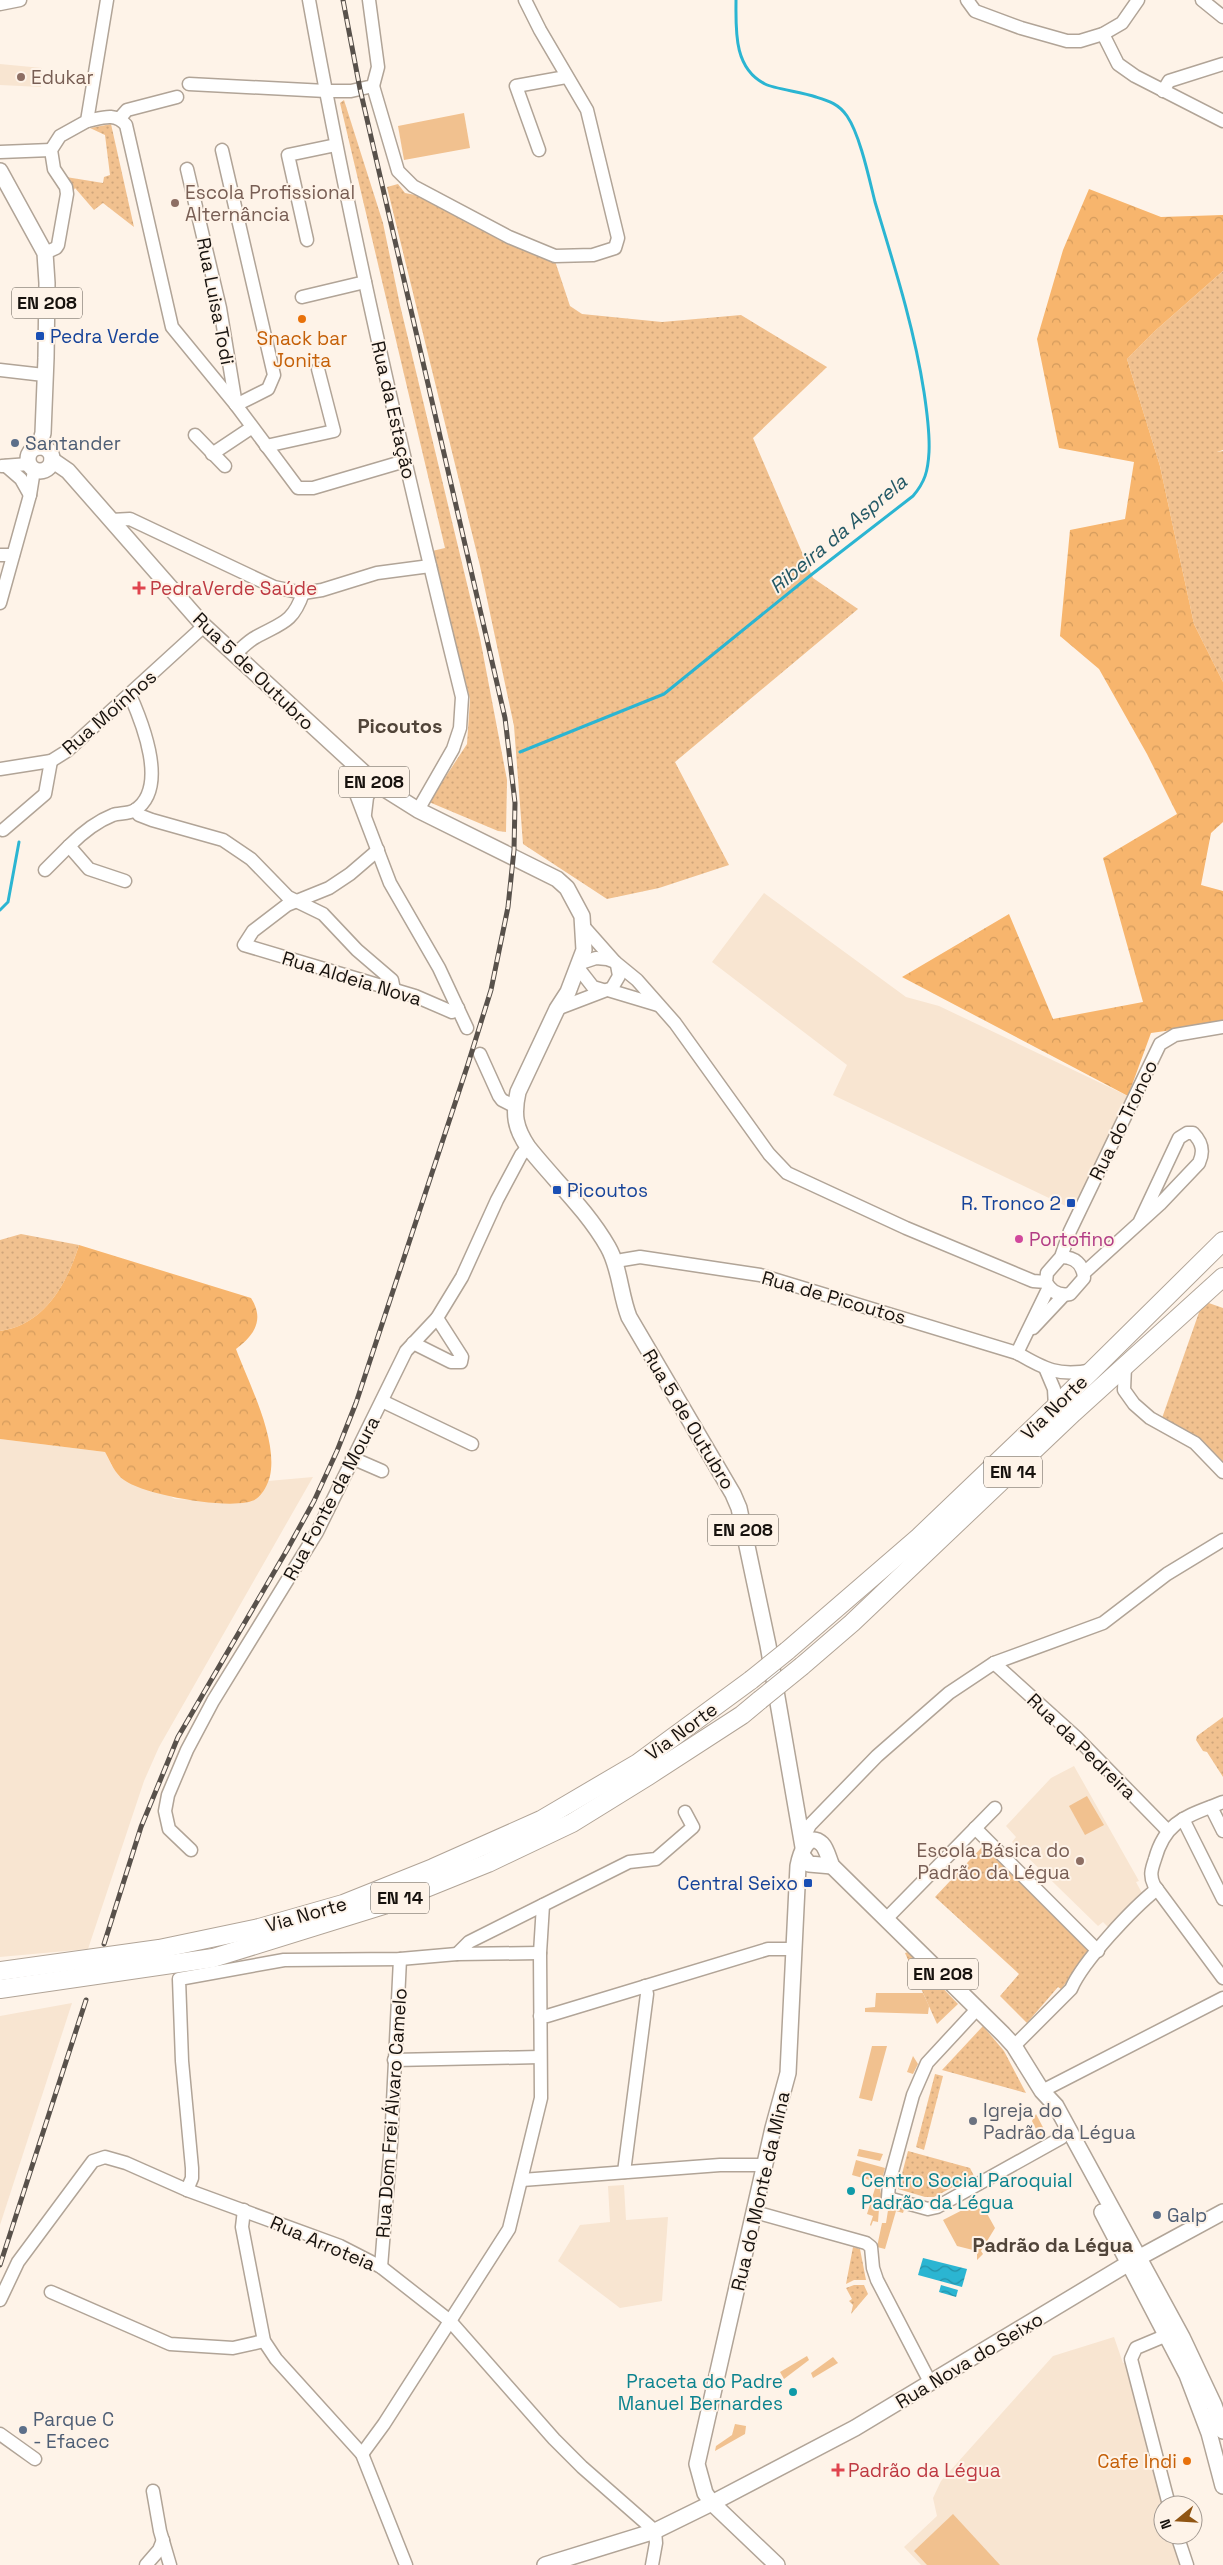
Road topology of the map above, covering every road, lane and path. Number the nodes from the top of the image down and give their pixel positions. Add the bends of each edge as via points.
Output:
1 (20, 0) edge
2 (107, 0) edge
3 (309, 0) edge
4 (369, 0) edge
5 (525, 0) edge
6 (1138, 0) edge
7 (1202, 0) edge
8 (0, 4) edge
9 (971, 5) edge
10 (1223, 17) edge
11 (1103, 34) junction
12 (1223, 64) edge
13 (566, 77) junction
14 (189, 84) dead end
15 (373, 86) junction
16 (1163, 90) junction
17 (326, 91) junction
18 (176, 98) dead end
19 (120, 118) junction
20 (1222, 120) edge
21 (87, 121) junction
22 (336, 146) junction
23 (51, 150) junction
24 (222, 150) dead end
25 (539, 150) dead end
26 (0, 152) edge
27 (187, 169) dead end
28 (0, 171) edge
29 (307, 240) dead end
30 (45, 253) junction
31 (366, 282) junction
32 (302, 296) dead end
33 (318, 369) dead end
34 (0, 370) edge
35 (44, 375) junction
36 (236, 405) junction
37 (251, 428) junction
38 (195, 436) dead end
39 (266, 446) junction
40 (39, 447) junction
41 (212, 454) junction
42 (52, 460) junction
43 (405, 461) junction
44 (3, 466) edge
45 (225, 466) dead end
46 (31, 467) junction
47 (30, 495) junction
48 (111, 520) junction
49 (0, 555) edge
50 (13, 556) junction
51 (430, 566) junction
52 (4, 572) edge
53 (303, 593) junction
54 (0, 603) edge
55 (204, 626) junction
56 (234, 655) junction
57 (130, 694) junction
58 (52, 761) junction
59 (358, 768) junction
60 (0, 769) edge
61 (375, 783) junction
62 (135, 810) junction
63 (418, 810) junction
64 (365, 814) junction
65 (2, 830) dead end
66 (69, 846) junction
67 (378, 850) junction
68 (45, 870) dead end
69 (125, 881) dead end
70 (298, 900) junction
71 (584, 927) junction
72 (616, 963) junction
73 (580, 966) junction
74 (394, 990) junction
75 (605, 990) junction
76 (658, 1005) junction
77 (458, 1008) junction
78 (557, 1009) junction
79 (1223, 1027) edge
80 (467, 1028) dead end
81 (480, 1054) dead end
82 (514, 1106) junction
83 (528, 1147) junction
84 (1140, 1221) junction
85 (1223, 1241) edge
86 (1061, 1257) junction
87 (615, 1263) junction
88 (1084, 1272) junction
89 (1223, 1277) edge
90 (1048, 1284) junction
91 (1064, 1295) junction
92 (437, 1318) junction
93 (1029, 1331) junction
94 (413, 1343) junction
95 (1017, 1353) junction
96 (1125, 1369) junction
97 (1046, 1370) junction
98 (1092, 1370) junction
99 (382, 1400) junction
100 (1055, 1407) junction
101 (472, 1444) dead end
102 (352, 1458) junction
103 (382, 1471) dead end
104 (1223, 1472) edge
105 (1223, 1540) edge
106 (994, 1664) junction
107 (1217, 1804) edge
108 (995, 1808) dead end
109 (684, 1812) dead end
110 (1183, 1819) junction
111 (975, 1828) junction
112 (1167, 1830) junction
113 (1223, 1831) edge
114 (805, 1840) junction
115 (191, 1850) dead end
116 (822, 1862) junction
117 (799, 1873) junction
118 (1157, 1889) junction
119 (1223, 1899) edge
120 (543, 1906) junction
121 (887, 1918) junction
122 (794, 1949) junction
123 (1098, 1951) junction
124 (540, 1953) junction
125 (457, 1954) junction
126 (400, 1959) junction
127 (0, 1971) edge
128 (1223, 1978) edge
129 (645, 1986) junction
130 (0, 1989) edge
131 (1223, 1998) edge
132 (978, 2008) junction
133 (540, 2016) junction
134 (1014, 2046) junction
135 (540, 2057) junction
136 (394, 2060) junction
137 (1042, 2091) junction
138 (1061, 2138) junction
139 (765, 2165) junction
140 (624, 2172) junction
141 (522, 2180) junction
142 (188, 2190) junction
143 (244, 2210) junction
144 (756, 2212) junction
145 (1223, 2212) edge
146 (1134, 2260) junction
147 (381, 2267) junction
148 (51, 2292) dead end
149 (0, 2300) edge
150 (450, 2321) junction
151 (1167, 2334) junction
152 (264, 2340) junction
153 (930, 2382) junction
154 (1223, 2431) edge
155 (0, 2434) edge
156 (362, 2454) junction
157 (35, 2459) dead end
158 (1223, 2486) edge
159 (153, 2491) dead end
160 (1166, 2495) edge
161 (712, 2503) junction
162 (655, 2531) junction
163 (163, 2540) junction
164 (1180, 2545) edge
165 (768, 2562) edge
166 (146, 2565) edge
167 (170, 2565) edge
168 (406, 2565) edge
169 (545, 2565) edge
170 (652, 2565) edge
171 (1187, 2565) edge

1 - 8 street
2 - 21 street
3 - 17 street, Rua da Estação
4 - 15 street via 378,67
5 - 13 street
6 - 11 street via 1122,23
7 - 10 street
9 - 11 street via 1021,28 1067,41
11 - 16 street via 1118,64
12 - 16 street via 1170,81
13 - 15 street via 587,110 618,238 615,248 593,255 556,256 509,237 413,186 398,171
13 - 25 street via 516,86
14 - 17 street
15 - 17 street via 351,91
16 - 20 street
17 - 22 street, Rua da Estação
18 - 19 street via 127,110
19 - 21 street via 114,116
19 - 36 street via 126,126 172,327
21 - 23 street via 60,136
22 - 29 street via 288,155
22 - 31 street, Rua da Estação
23 - 26 street
23 - 30 street via 54,169 67,194 58,245
24 - 36 street via 274,375 268,389
27 - 36 street, Rua Luisa Todi via 220,308
28 - 30 main road, EN 208
30 - 35 main road, EN 208
31 - 32 street
31 - 43 street, Rua da Estação
33 - 39 street via 334,431
34 - 35 street
35 - 40 main road, EN 208
36 - 37 street
37 - 39 street
37 - 41 street
38 - 41 street
39 - 43 street via 298,488 313,488
40 - 42 main road via 50,452
40 - 46 main road via 29,453
41 - 45 street
42 - 46 main road via 45,470
42 - 48 main road, Rua 5 de Outubro / EN 208 via 68,470
43 - 51 street, Rua da Estação
44 - 46 street
44 - 47 street via 21,479
46 - 47 street
47 - 50 street
48 - 53 street via 130,519 274,587
48 - 55 main road, Rua 5 de Outubro / EN 208
49 - 50 street
50 - 52 street
51 - 53 street via 377,573
51 - 63 street, Rua da Estação via 462,697 460,728 453,748
52 - 54 street
53 - 56 street via 290,619 255,638
55 - 56 main road, Rua 5 de Outubro / EN 208
55 - 57 street, Rua Moínhos
56 - 59 main road, Rua 5 de Outubro / EN 208
57 - 58 street, Rua Moínhos
57 - 62 street via 142,723 152,776 148,794
58 - 60 street, Rua Moínhos
58 - 65 street via 44,794
59 - 61 main road, Rua 5 de Outubro / EN 208
59 - 64 street, EN 208 via 353,786
61 - 63 main road, Rua 5 de Outubro / EN 208
61 - 64 street, EN 208 via 367,796
62 - 66 street via 113,815 87,828
62 - 70 street via 152,820 223,840 251,859 288,897
63 - 71 main road, Rua 5 de Outubro / EN 208 via 558,879 574,899
64 - 67 street, EN 208
66 - 68 street
66 - 69 street via 90,869
67 - 70 street via 329,888
67 - 77 street, EN 208 via 390,883
70 - 74 street via 323,914 356,950 392,980
70 - 74 street, Rua Aldeia Nova via 253,931 244,945
71 - 72 street
71 - 73 main road, Rua 5 de Outubro / EN 208
72 - 73 street via 599,957
72 - 75 street via 618,980
72 - 76 street via 638,980
73 - 75 street via 593,987
73 - 78 main road, Rua 5 de Outubro / EN 208
74 - 77 street, Rua Aldeia Nova via 452,1012
75 - 76 street
75 - 78 street
76 - 90 street via 787,1172 906,1228 1033,1281
77 - 80 street, EN 208
78 - 82 main road, Rua 5 de Outubro / EN 208
79 - 86 street, Rua do Tronco via 1175,1034 1160,1044 1070,1231
81 - 82 street via 499,1096
82 - 83 main road, Rua 5 de Outubro / EN 208 via 517,1129
83 - 87 main road, Rua 5 de Outubro / EN 208 via 588,1219
83 - 92 street, Rua Fonte da Moura via 497,1200 462,1277
84 - 84 street, Rua do Tronco via 1199,1164 1202,1145 1194,1134 1187,1133 1179,1138
84 - 88 street, Rua do Tronco
85 - 98 highway, Via Norte / EN 14
86 - 88 street via 1073,1258
86 - 90 street, Rua do Tronco via 1047,1273
87 - 95 street, Rua de Picoutos via 640,1257 760,1275
87 - 114 main road, Rua 5 de Outubro / EN 208 via 629,1317 726,1480 738,1508
88 - 91 street, Rua do Tronco via 1078,1287
89 - 96 highway, Via Norte / EN 14
90 - 91 street via 1058,1294
90 - 93 street, Rua do Tronco
91 - 93 street, Rua do Tronco
92 - 94 street, Rua Fonte da Moura
92 - 94 street via 459,1351 461,1362 451,1362
93 - 95 street, Rua do Tronco
94 - 99 street, Rua Fonte da Moura
95 - 97 street, Rua de Picoutos
96 - 104 street via 1124,1390 1134,1404 1150,1418 1195,1443
96 - 130 highway, Via Norte / EN 14, bridge via 802,1666 742,1714 572,1823 488,1863 384,1905 213,1958
97 - 98 street, Rua de Picoutos via 1060,1373
97 - 100 street via 1054,1389
98 - 100 highway, Via Norte / EN 14
99 - 101 street
99 - 102 street, Rua Fonte da Moura
100 - 127 highway, Via Norte / EN 14, bridge via 919,1537 751,1680 638,1763 541,1820 344,1904 259,1928 159,1949
102 - 103 street
102 - 115 street, Rua Fonte da Moura via 317,1532 213,1700 168,1795 166,1820 175,1838
105 - 106 street via 1167,1574 1103,1623
106 - 112 street, Rua da Pedreira via 1076,1737
106 - 114 street via 949,1693 877,1756 810,1824
107 - 110 street
107 - 113 street
108 - 111 street
109 - 120 street via 692,1828 656,1859 629,1862
110 - 112 street
110 - 119 street
111 - 121 street
111 - 123 street
112 - 118 street via 1151,1873
114 - 116 main road, EN 208 via 823,1845
114 - 116 main road, EN 208 via 806,1862
114 - 117 main road, Rua do Monte da Mina
116 - 117 main road
116 - 121 main road, EN 208
117 - 122 main road, Rua do Monte da Mina
118 - 123 street
118 - 128 street
120 - 124 street
120 - 125 street via 469,1942
121 - 132 main road, EN 208
122 - 129 street via 768,1949
122 - 139 main road, Rua do Monte da Mina via 788,2073
123 - 134 street via 1071,1989
124 - 125 street
124 - 133 street
125 - 126 street
126 - 136 street, Rua Dom Frei Álvaro Camelo
126 - 142 street via 284,1960 179,1979 182,2061 192,2168
129 - 133 street
129 - 140 street via 647,1994
131 - 137 street
132 - 134 main road, EN 208
132 - 138 street via 927,2062 913,2095 889,2183 888,2198 928,2209 937,2207
133 - 135 street
134 - 137 main road, EN 208
135 - 136 street
135 - 141 street via 541,2098
136 - 147 street, Rua Dom Frei Álvaro Camelo
137 - 138 main road, EN 208 via 1043,2105
137 - 146 main road, EN 208 via 1056,2106
138 - 146 main road, EN 208
139 - 140 street
139 - 144 main road, Rua do Monte da Mina
140 - 141 street
141 - 150 street via 509,2228
142 - 143 street, Rua Arroteia
142 - 149 street, Rua Arroteia via 126,2163 105,2158 93,2161 18,2262
143 - 147 street, Rua Arroteia via 340,2246
143 - 152 street via 242,2227
144 - 153 street via 871,2247 877,2280
144 - 161 main road, Rua do Monte da Mina via 697,2464 705,2493
145 - 146 main road, Rua Nova do Seixo
146 - 151 main road, EN 208
146 - 153 main road, Rua Nova do Seixo
146 - 154 main road, EN 208 via 1199,2371
147 - 150 street, Rua Arroteia
148 - 152 street via 170,2344 233,2348
150 - 156 street
150 - 162 street, Rua Arroteia via 554,2440
151 - 158 main road, EN 208 via 1200,2409
151 - 160 street via 1136,2348 1131,2359
152 - 156 street via 276,2358
153 - 161 main road, Rua Nova do Seixo via 855,2428
155 - 157 street
156 - 168 street
159 - 163 street
161 - 162 main road, Rua Nova do Seixo
161 - 165 main road
162 - 169 main road, Rua Nova do Seixo
162 - 170 street
163 - 166 street
163 - 167 street
164 - 171 street

